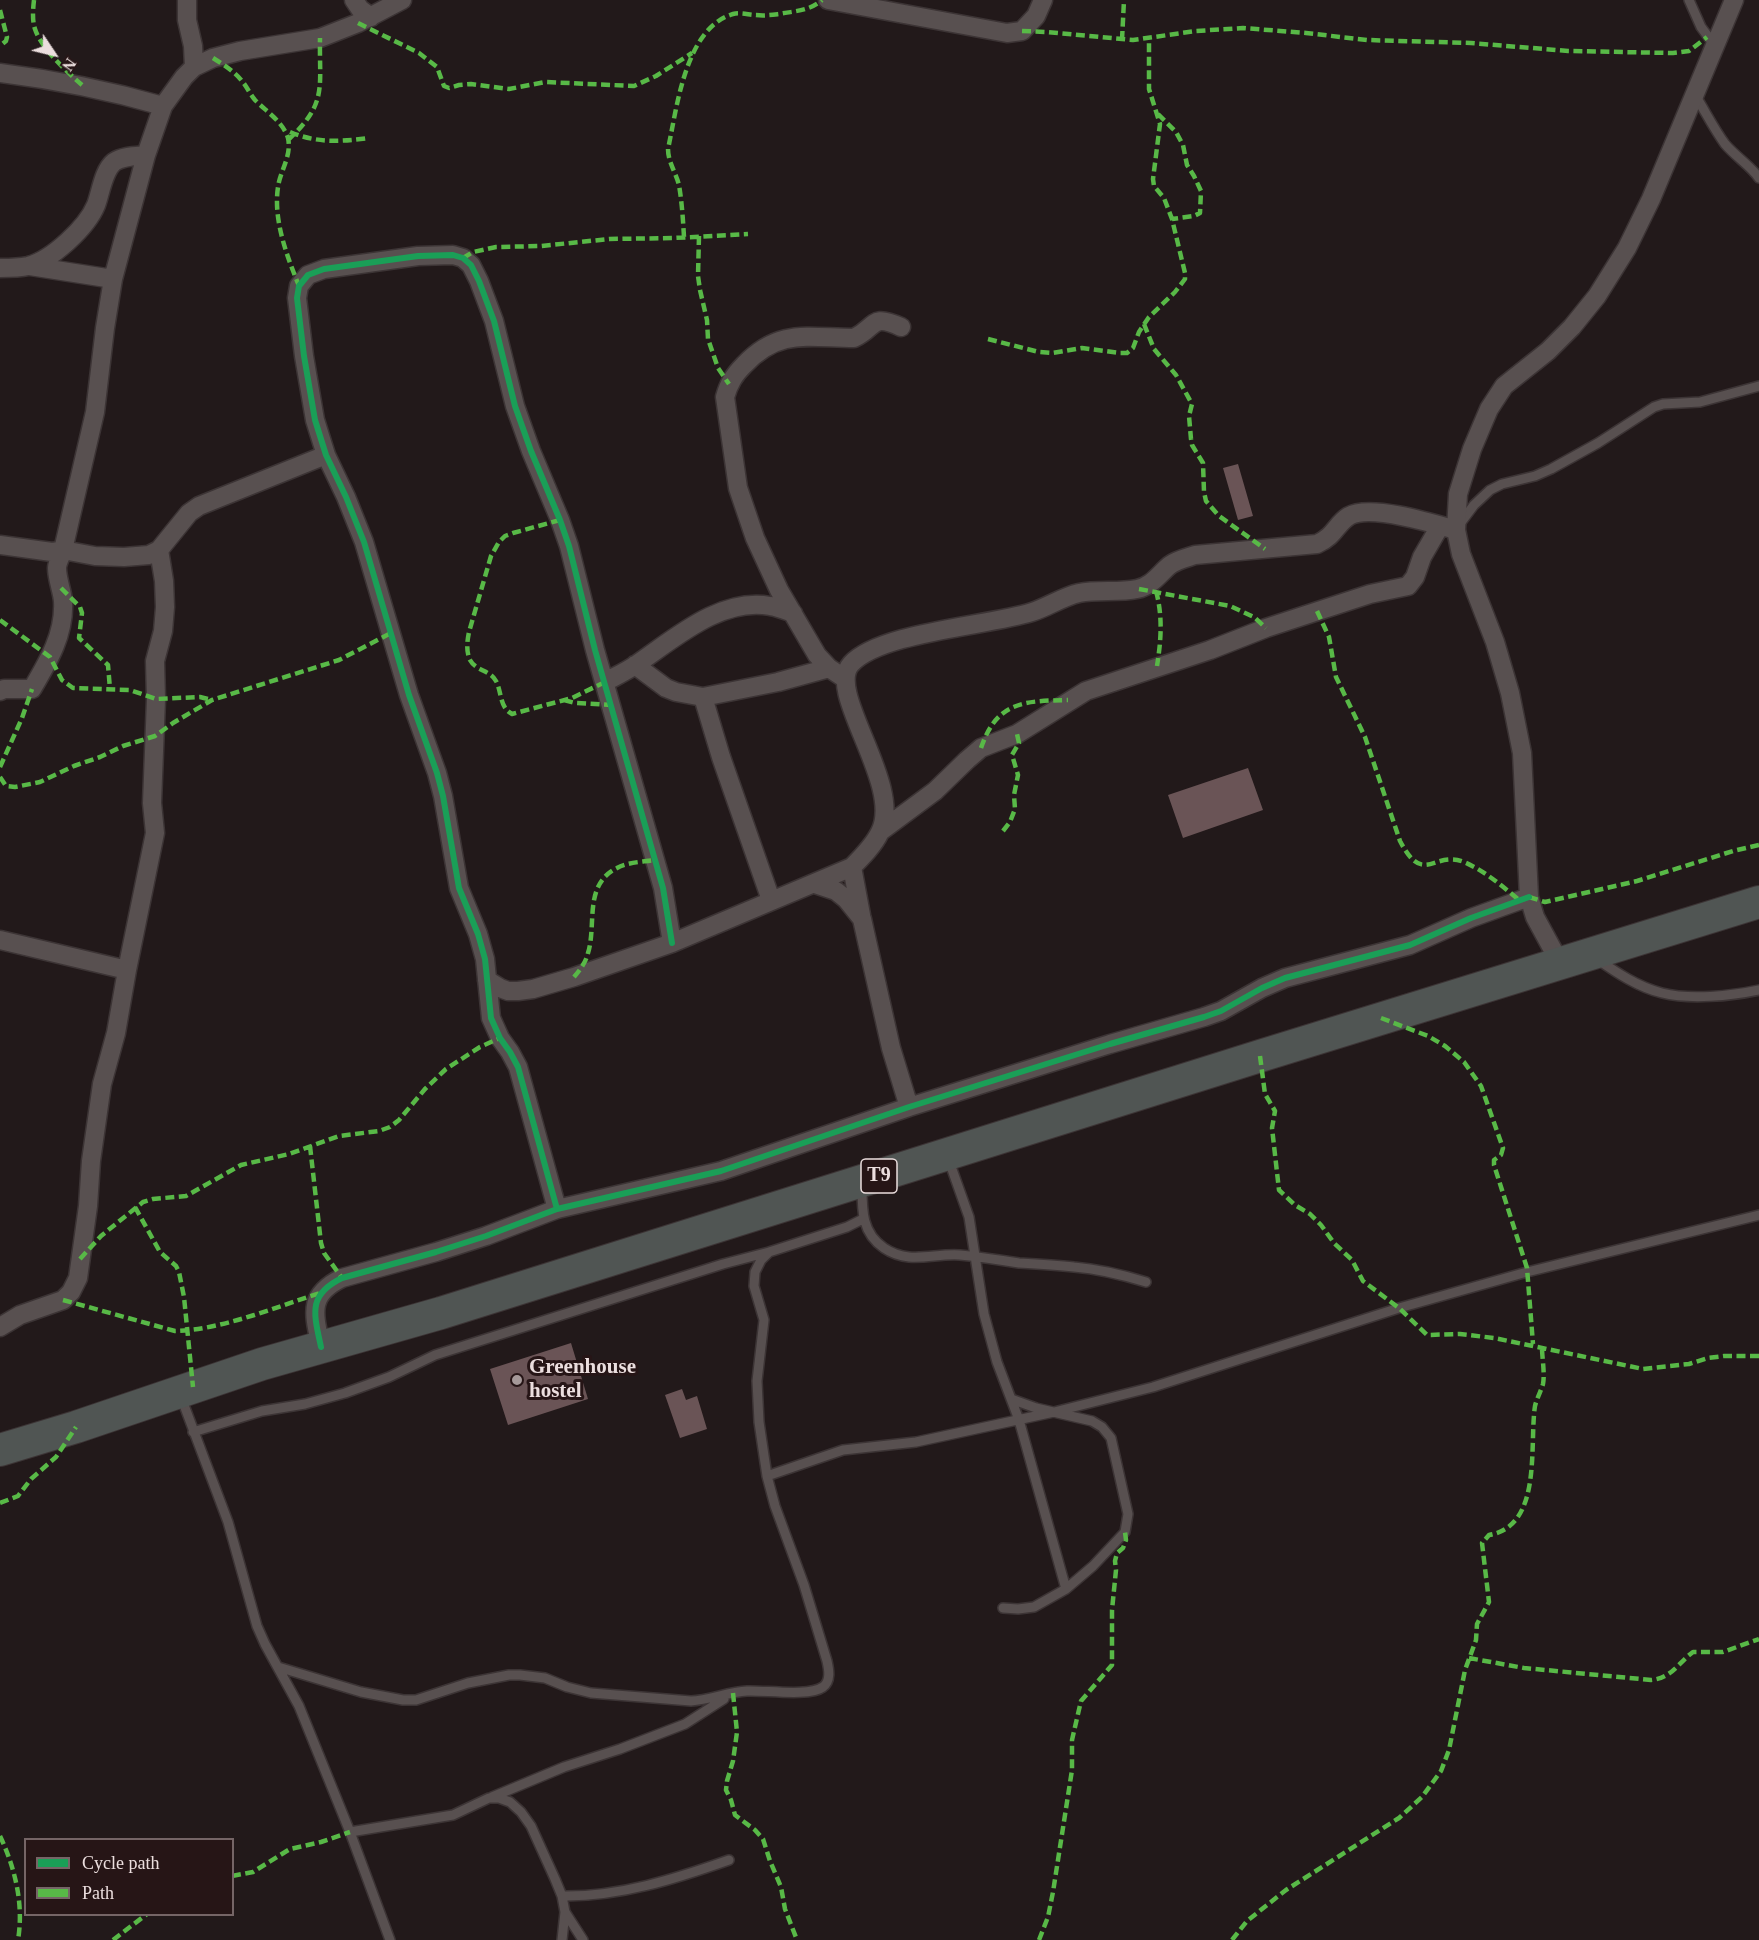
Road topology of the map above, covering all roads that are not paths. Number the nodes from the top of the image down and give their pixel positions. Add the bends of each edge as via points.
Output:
1 (187, 0) edge
2 (354, 0) edge
3 (828, 0) edge
4 (1043, 0) edge
5 (1689, 0) edge
6 (1734, 0) edge
7 (395, 2) edge
8 (370, 17) junction
9 (1715, 46) junction
10 (194, 67) junction
11 (0, 73) edge
12 (1695, 94) junction
13 (163, 106) junction
14 (146, 155) junction
15 (1759, 178) edge
16 (30, 266) junction
17 (0, 268) edge
18 (113, 279) junction
19 (901, 327) dead end
20 (1759, 386) edge
21 (326, 455) junction
22 (1448, 528) junction
23 (0, 545) edge
24 (63, 550) junction
25 (159, 550) junction
26 (792, 613) junction
27 (635, 665) junction
28 (829, 668) junction
29 (844, 678) junction
30 (605, 682) junction
31 (0, 691) edge
32 (703, 697) junction
33 (881, 831) junction
34 (852, 867) junction
35 (815, 884) junction
36 (1529, 897) junction
37 (771, 900) junction
38 (1759, 902) edge
39 (862, 919) junction
40 (0, 940) edge
41 (672, 943) junction
42 (1575, 959) junction
43 (127, 970) junction
44 (487, 980) junction
45 (1759, 990) edge
46 (909, 1107) junction
47 (947, 1154) junction
48 (863, 1181) junction
49 (557, 1209) junction
50 (1759, 1215) edge
51 (863, 1219) junction
52 (769, 1252) junction
53 (976, 1257) junction
54 (1146, 1282) dead end
55 (0, 1328) edge
56 (321, 1347) junction
57 (179, 1392) junction
58 (1011, 1399) junction
59 (1054, 1412) junction
60 (1019, 1420) junction
61 (193, 1432) junction
62 (0, 1450) edge
63 (767, 1476) junction
64 (1066, 1588) junction
65 (1003, 1608) dead end
66 (278, 1666) junction
67 (733, 1693) junction
68 (489, 1798) junction
69 (350, 1832) junction
70 (729, 1860) dead end
71 (562, 1896) junction
72 (565, 1912) junction
73 (390, 1940) edge
74 (562, 1940) edge
75 (583, 1940) edge

1 - 10 street
2 - 8 street
3 - 4 street via 1007,33 1022,31 1036,16
5 - 9 lane
6 - 9 street
7 - 8 street
8 - 10 street via 320,38 240,51
9 - 12 street
10 - 13 street
11 - 13 street via 72,83
12 - 15 lane via 1725,143
12 - 22 street via 1651,199 1598,296 1548,351 1504,386 1489,409 1472,449
13 - 14 street
14 - 16 street via 113,163 96,206 79,231
14 - 18 street
16 - 17 street
16 - 18 street
18 - 24 street via 95,412
19 - 26 street via 882,320 854,338 781,339 757,353 729,384 725,397 738,488 763,555
20 - 22 lane via 1700,402 1654,407 1551,469 1490,490
21 - 25 street via 199,506
21 - 30 street via 315,420 304,356 297,298 300,286 308,275 335,267 418,256 464,258 479,281 494,321 515,406 560,520
21 - 44 street via 364,542 409,695 437,773 455,871 478,934
22 - 29 street via 1402,516 1358,513 1317,544 1195,555 1170,565 1139,589 1077,593 1034,612 897,640 864,653 849,665
22 - 33 street via 1422,557 1408,586 1286,621 1086,691 1017,734 981,748 935,791
22 - 36 street via 1495,642 1510,693 1520,743
23 - 24 street
24 - 25 street via 124,557
24 - 31 street via 57,567 63,601 61,627 50,657 32,689
25 - 43 street via 165,607 155,661 155,833
26 - 27 street via 769,606 731,609 705,618
26 - 28 street
27 - 30 street
27 - 32 street via 666,688
28 - 29 street
28 - 32 street
29 - 33 street via 880,778 885,804
30 - 41 street via 663,888
32 - 37 street
33 - 34 street
34 - 35 street
34 - 39 street
35 - 37 street
35 - 39 street via 836,891
36 - 42 street via 1535,917
36 - 46 street via 1410,945 1285,978 1204,1017
37 - 41 street
38 - 42 highway, T9
39 - 46 street via 891,1048
40 - 43 street
41 - 44 street via 533,989 508,991
42 - 45 lane via 1663,993 1697,996
42 - 47 highway, T9
43 - 55 street via 102,1084 78,1278 63,1300 20,1315
44 - 49 street via 491,1018 518,1067
46 - 49 street via 721,1171
47 - 48 highway, T9
47 - 53 lane via 969,1217
48 - 51 lane
48 - 56 highway, T9
49 - 56 street via 328,1285 316,1306
50 - 59 lane via 1527,1272 1399,1308 1153,1387
51 - 52 lane
51 - 53 lane via 873,1239 899,1255
52 - 61 lane via 435,1356 345,1393 262,1411
52 - 63 lane via 755,1272 754,1286 764,1320 757,1396
53 - 54 lane via 1077,1267
53 - 58 lane via 984,1314
56 - 57 highway, T9
57 - 61 lane
57 - 62 highway, T9
58 - 59 lane
58 - 60 lane
59 - 60 lane
59 - 64 lane via 1092,1421 1111,1437 1128,1514 1125,1532
60 - 63 lane via 916,1442 843,1450
60 - 64 lane
61 - 66 lane via 228,1522 257,1626
63 - 67 lane via 813,1610 827,1661 828,1682 815,1691
64 - 65 lane via 1034,1607
66 - 67 lane via 361,1692 403,1700 416,1700 508,1675 544,1678 591,1693 666,1700 708,1700
66 - 69 lane via 299,1706
67 - 68 lane via 686,1724
68 - 69 lane via 453,1815
68 - 71 lane via 510,1802 521,1812
69 - 73 lane
70 - 71 lane via 625,1890
71 - 72 lane
72 - 74 lane
72 - 75 lane

